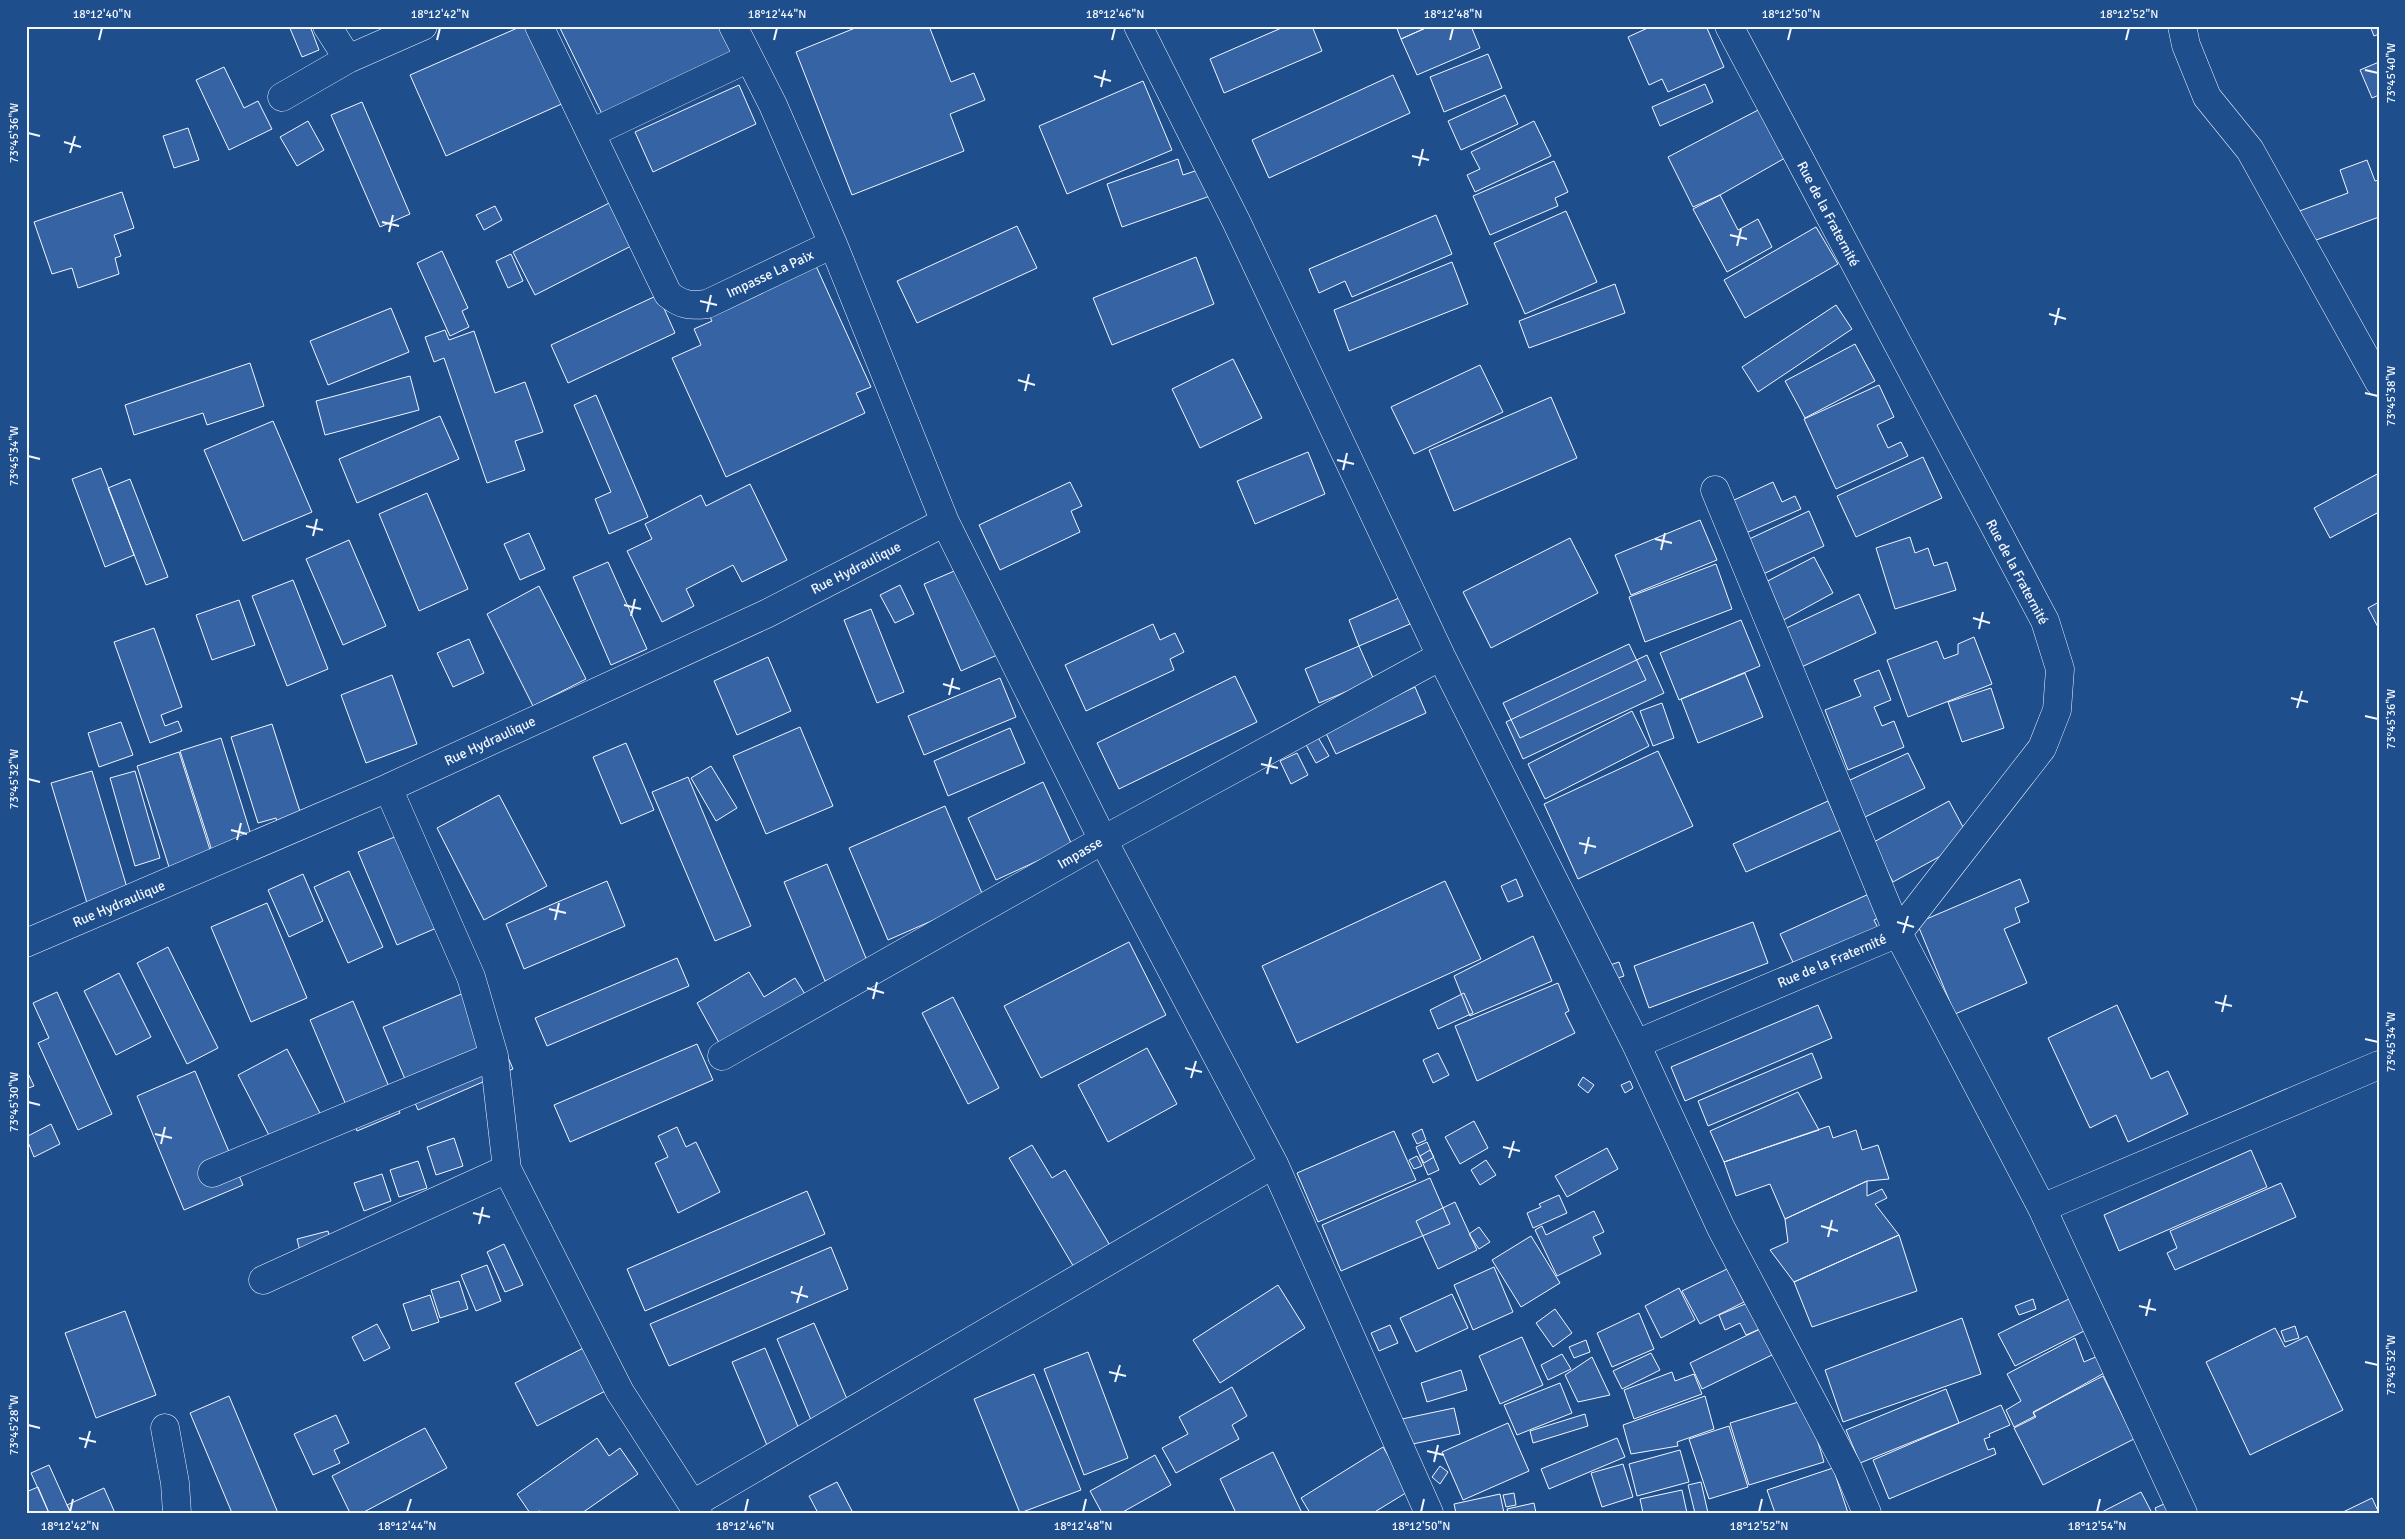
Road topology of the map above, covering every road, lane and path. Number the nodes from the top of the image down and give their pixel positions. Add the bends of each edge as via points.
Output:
1 (327, 26) edge
2 (423, 26) edge
3 (539, 26) edge
4 (733, 26) edge
5 (1138, 26) edge
6 (1729, 26) edge
7 (2182, 26) edge
8 (749, 58) junction
9 (348, 59) junction
10 (282, 97) dead end
11 (591, 133) junction
12 (833, 244) junction
13 (2379, 382) edge
14 (1715, 490) dead end
15 (945, 522) junction
16 (1441, 656) junction
17 (388, 788) junction
18 (1103, 840) junction
19 (1898, 933) junction
20 (26, 942) edge
21 (1636, 1044) junction
22 (494, 1056) junction
23 (722, 1056) dead end
24 (2379, 1065) edge
25 (1274, 1164) junction
26 (507, 1169) junction
27 (212, 1173) dead end
28 (2042, 1208) junction
29 (263, 1280) dead end
30 (165, 1428) dead end
31 (695, 1508) edge
32 (177, 1513) edge
33 (1429, 1513) edge
34 (1867, 1513) edge
35 (2183, 1513) edge

1 - 9 street
2 - 9 street
3 - 11 street
4 - 8 street
5 - 16 street via 1236,221
6 - 19 street, Rue de la Fraternité via 2045,621 2060,669 2057,710 2042,748
7 - 13 street via 2186,45 2207,97 2250,150
8 - 11 street
8 - 12 street via 773,105
9 - 10 street
11 - 12 street, Impasse La Paix via 668,294 679,303 692,306 707,304
12 - 15 street
14 - 19 street
15 - 17 street, Rue Hydraulique via 766,614
15 - 18 street
16 - 18 street, Impasse
16 - 21 street
17 - 20 street, Rue Hydraulique
17 - 22 street via 471,977
18 - 23 street, Impasse
18 - 25 street
19 - 21 street, Rue de la Fraternité
19 - 28 street
21 - 34 street via 1721,1228 1848,1469
22 - 26 street
22 - 27 street
24 - 28 street
25 - 31 street
25 - 33 street
26 - 29 street
26 - 31 street via 620,1392
28 - 35 street
30 - 32 street

